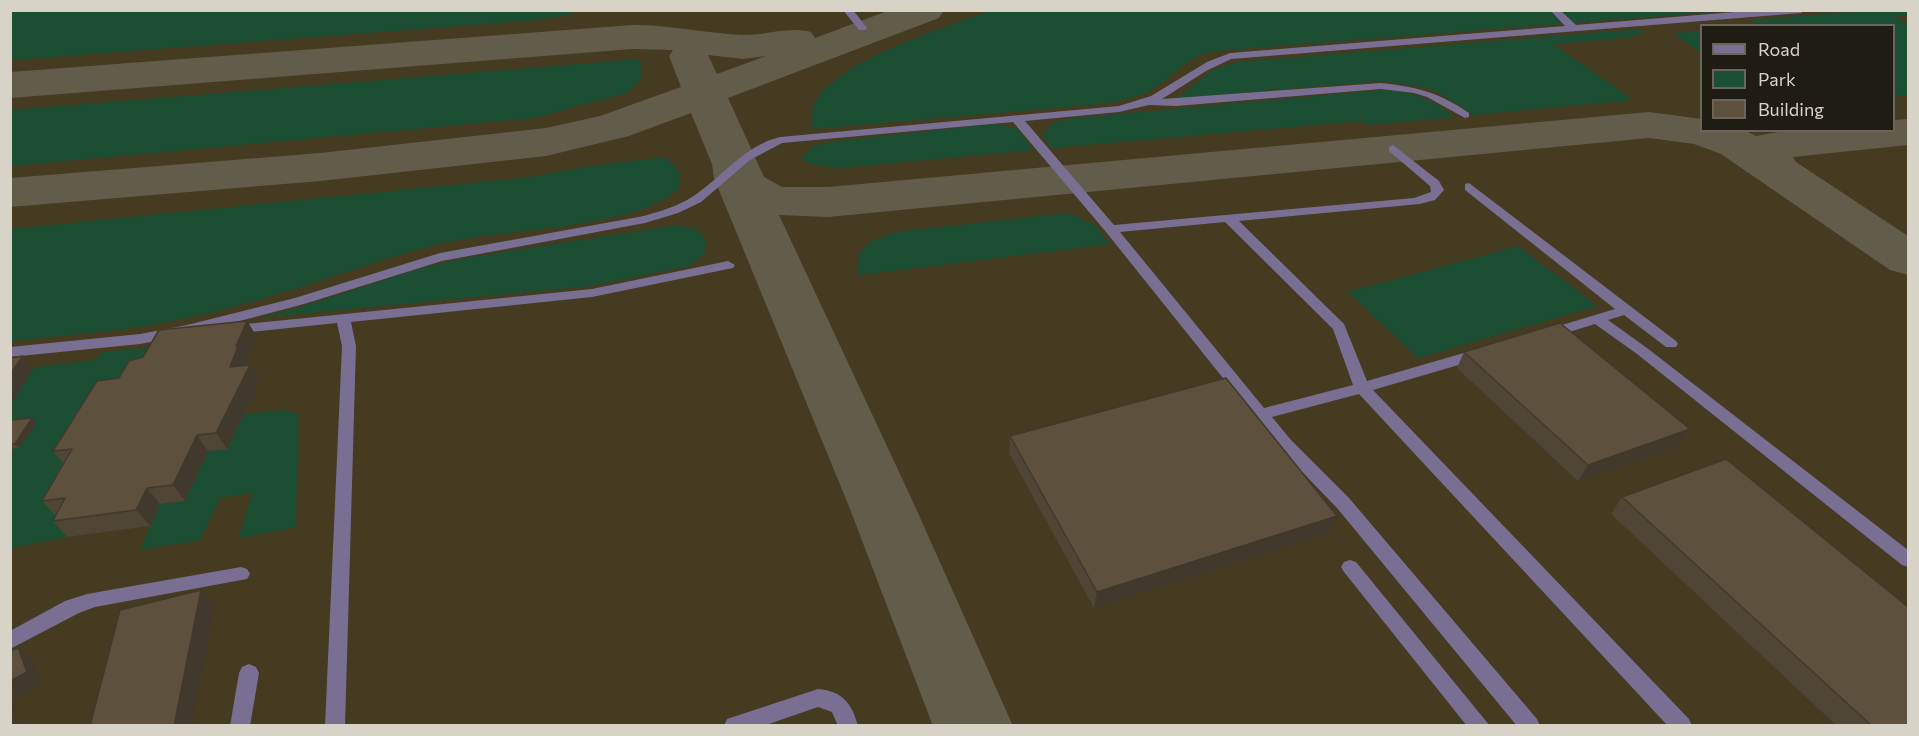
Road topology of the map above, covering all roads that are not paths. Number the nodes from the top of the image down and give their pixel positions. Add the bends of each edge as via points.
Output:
1 (847, 10) edge
2 (1554, 10) edge
3 (1801, 10) edge
4 (862, 28) dead end
5 (1574, 29) junction
6 (1148, 102) junction
7 (1465, 116) dead end
8 (1016, 118) junction
9 (1393, 149) dead end
10 (1469, 188) dead end
11 (1229, 219) junction
12 (1111, 229) junction
13 (728, 265) dead end
14 (1626, 310) junction
15 (343, 318) junction
16 (1597, 319) junction
17 (1534, 338) edge
18 (140, 339) junction
19 (1671, 344) dead end
20 (1500, 348) edge
21 (10, 352) edge
22 (1362, 388) junction
23 (1261, 414) junction
24 (1908, 560) edge
25 (1350, 567) dead end
26 (241, 574) dead end
27 (10, 641) edge
28 (249, 673) dead end
29 (240, 726) edge
30 (335, 726) edge
31 (734, 726) edge
32 (848, 726) edge
33 (1480, 726) edge
34 (1530, 726) edge
35 (1682, 726) edge

1 - 4 lane
2 - 5 lane
3 - 5 lane
5 - 6 lane via 1230,56 1206,64
6 - 7 lane via 1176,104 1381,86 1431,95
6 - 8 lane via 1119,109
8 - 12 lane
8 - 18 lane via 780,140 758,148 735,164 695,200 660,215 440,257 299,301
9 - 11 lane via 1435,184 1436,195 1397,203
10 - 14 lane
11 - 12 lane
11 - 22 lane via 1339,327
12 - 23 lane
13 - 15 lane via 592,293
14 - 16 lane
14 - 19 lane
15 - 18 lane
15 - 30 lane via 349,346
16 - 17 lane
16 - 24 lane
18 - 21 lane
20 - 22 lane
22 - 23 lane
22 - 35 lane
23 - 34 lane via 1343,503
25 - 33 lane
26 - 27 lane via 94,599
28 - 29 lane
31 - 32 lane via 818,698 840,705

